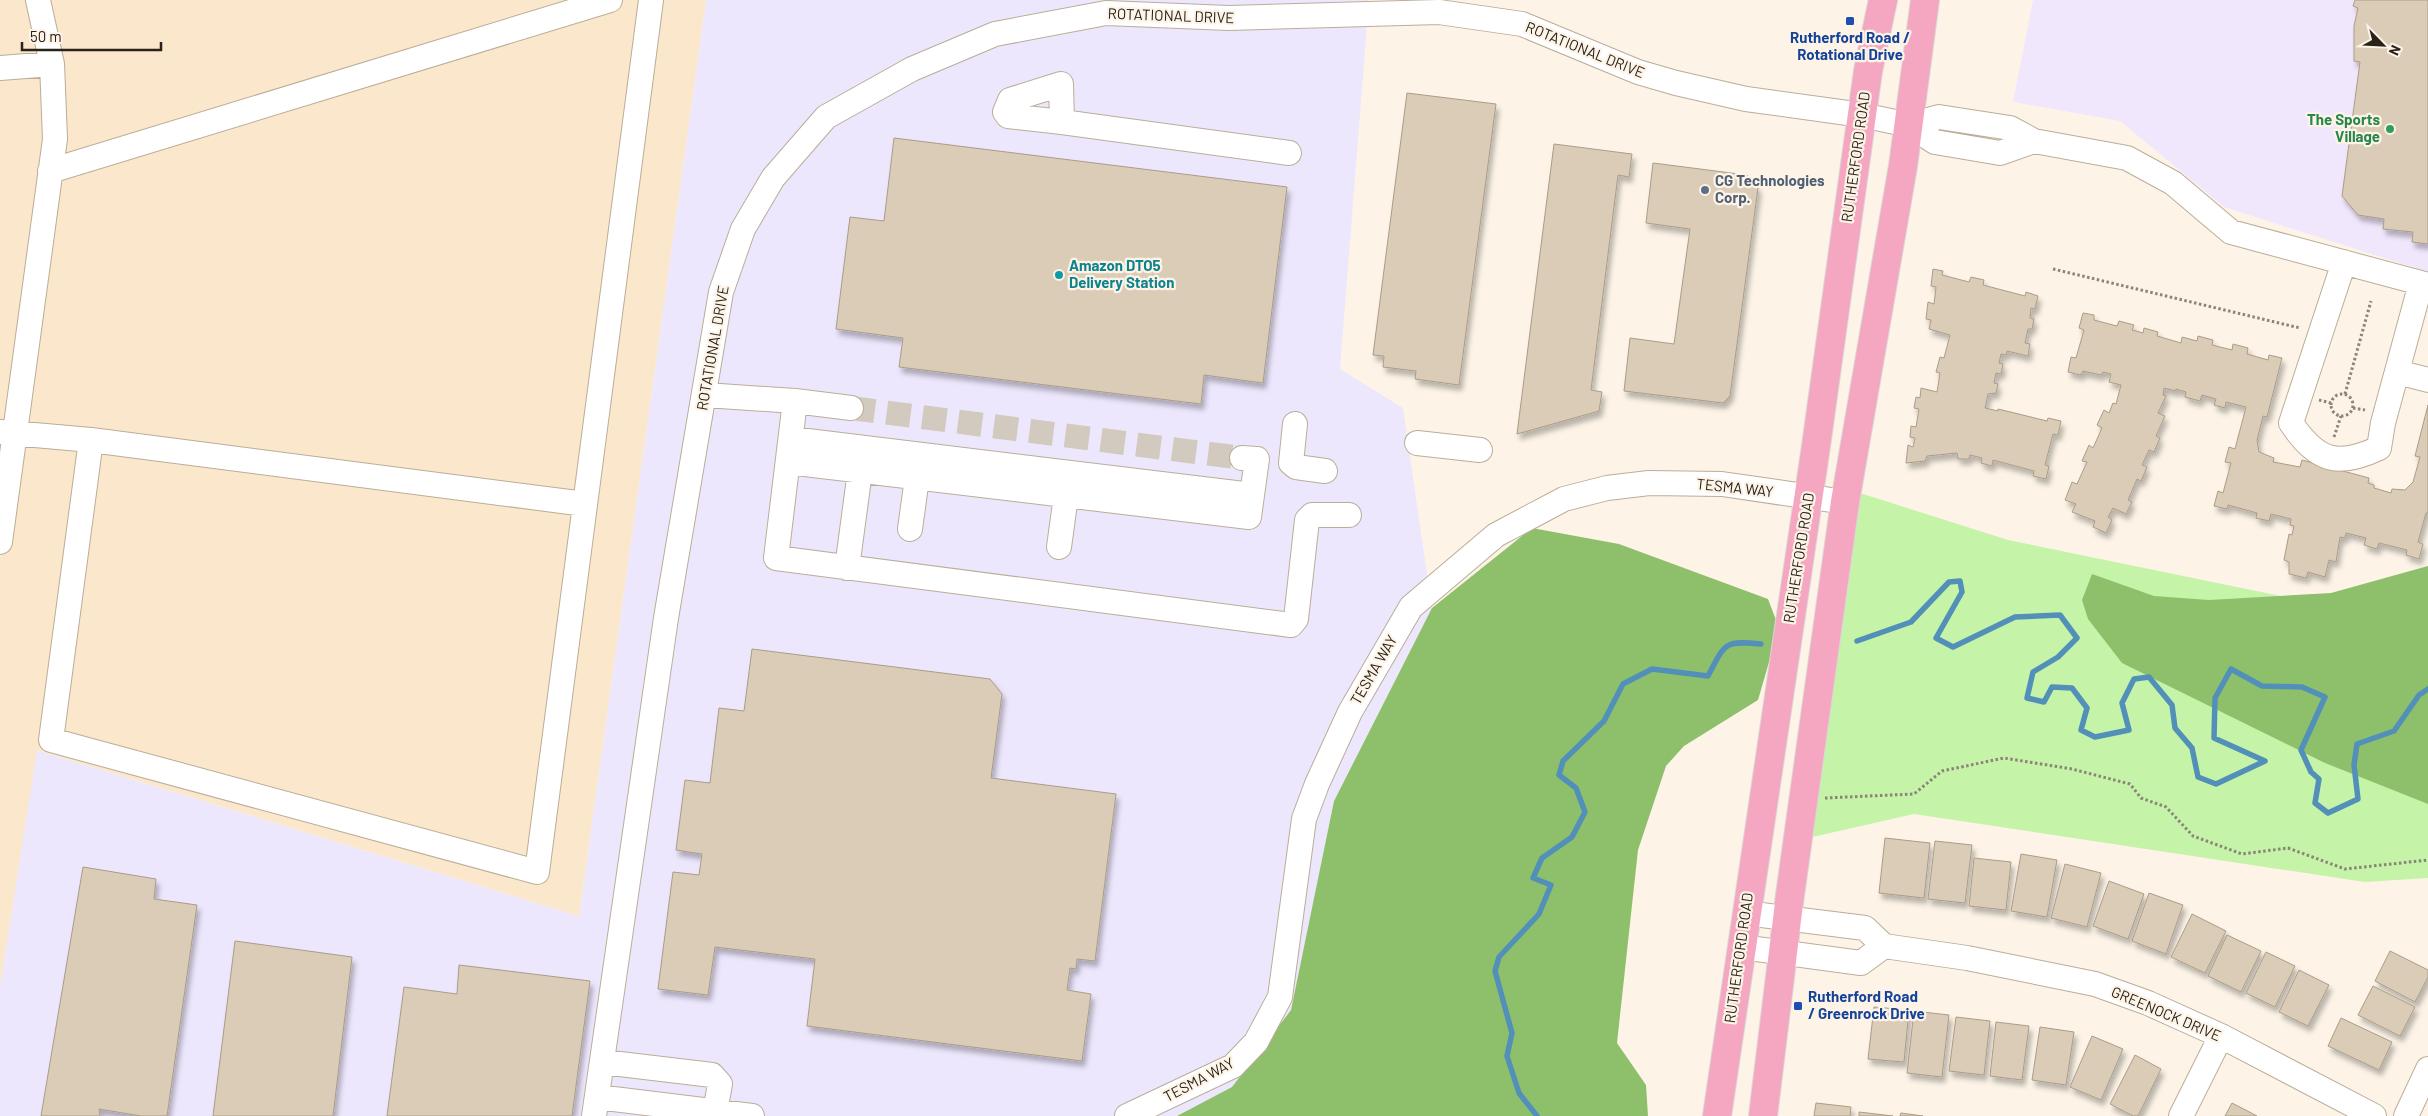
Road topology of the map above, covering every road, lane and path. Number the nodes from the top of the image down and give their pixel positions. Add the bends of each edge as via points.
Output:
1 (38, 0) edge
2 (610, 0) edge
3 (651, 0) edge
4 (1882, 0) edge
5 (1925, 0) edge
6 (52, 64) junction
7 (0, 68) edge
8 (1862, 115) junction
9 (1062, 122) junction
10 (1909, 125) junction
11 (1288, 153) dead end
12 (50, 172) junction
13 (2344, 262) junction
14 (2053, 269) dead end
15 (2424, 284) edge
16 (2372, 301) dead end
17 (2320, 332) junction
18 (2397, 372) junction
19 (2428, 380) edge
20 (705, 394) junction
21 (2345, 394) junction
22 (795, 401) junction
23 (851, 408) tunnel mouth
24 (1295, 424) dead end
25 (7, 433) edge
26 (91, 440) junction
27 (1417, 443) dead end
28 (790, 450) junction
29 (1480, 450) dead end
30 (1242, 458) tunnel mouth
31 (860, 471) junction
32 (1325, 471) dead end
33 (917, 478) junction
34 (1252, 495) junction
35 (1066, 496) junction
36 (1808, 496) junction
37 (1845, 502) junction
38 (585, 504) junction
39 (1350, 516) dead end
40 (910, 529) dead end
41 (0, 542) edge
42 (1059, 547) dead end
43 (847, 568) junction
44 (1817, 802) dead end
45 (2428, 860) edge
46 (1746, 912) junction
47 (1787, 918) junction
48 (1884, 946) junction
49 (1741, 948) junction
50 (1783, 953) junction
51 (2221, 1036) junction
52 (602, 1062) junction
53 (2428, 1069) edge
54 (595, 1106) edge
55 (715, 1112) junction
56 (752, 1116) edge
57 (1127, 1116) edge
58 (1717, 1116) edge
59 (1763, 1116) edge
60 (2181, 1116) edge
61 (2374, 1116) edge
62 (2406, 1116) edge

1 - 6 street
2 - 12 street
3 - 38 street
4 - 8 main road, RUTHERFORD ROAD
5 - 10 main road
6 - 7 street
6 - 12 street via 55,140
8 - 10 street, ROTATIONAL DRIVE
8 - 20 street, ROTATIONAL DRIVE via 1746,99 1676,83 1638,72 1522,24 1439,12 1229,18 1106,13 995,34 912,68 826,117 773,178 743,229 721,292
8 - 36 main road, RUTHERFORD ROAD
9 - 9 street via 1008,116 1005,112 1010,100 1061,84
9 - 11 street
10 - 13 street via 1939,117 2010,128 2034,141 2127,158 2173,183 2231,232
10 - 37 main road
12 - 25 street
13 - 15 street
13 - 17 street
14 - 17 path
15 - 18 street
16 - 21 path
17 - 18 street via 2291,423 2302,438 2328,459 2357,458 2379,448
18 - 19 street
20 - 22 street
20 - 52 street, ROTATIONAL DRIVE via 666,618
21 - 21 path via 2336,395 2331,403 2333,412 2341,416 2349,414 2353,408 2352,399
22 - 23 street
22 - 28 street
24 - 32 street via 1291,462 1296,467
25 - 26 street
25 - 41 street
26 - 38 street
26 - 38 street via 51,740 537,872
27 - 29 street
28 - 31 street
28 - 34 street
28 - 43 street via 776,558
30 - 34 street via 1256,459
31 - 33 street
31 - 43 street
33 - 35 street
33 - 40 street
34 - 35 street via 1249,517
35 - 42 street
36 - 37 street, TESMA WAY
36 - 46 main road, RUTHERFORD ROAD
36 - 57 street, TESMA WAY via 1722,484 1649,483 1564,498 1496,535 1411,607 1350,712 1304,819 1280,997 1256,1042 1233,1066
37 - 47 main road
39 - 43 street via 1312,515 1307,520 1296,620 1291,625
44 - 45 path via 1825,798 1914,794 1942,771 2004,758 2072,769 2130,784 2141,798 2166,807 2193,836 2242,854 2288,848 2345,869
46 - 47 street
46 - 49 main road, RUTHERFORD ROAD
47 - 48 street via 1865,928
47 - 50 main road
48 - 50 street via 1861,963
48 - 51 street, GREENOCK DRIVE via 1967,958 2095,984 2148,1003
49 - 50 street
49 - 58 main road, RUTHERFORD ROAD
50 - 59 main road
51 - 60 street
51 - 61 street, GREENOCK DRIVE
52 - 54 street, ROTATIONAL DRIVE
52 - 55 street via 712,1076 720,1084
53 - 62 street
54 - 55 street
55 - 56 street

